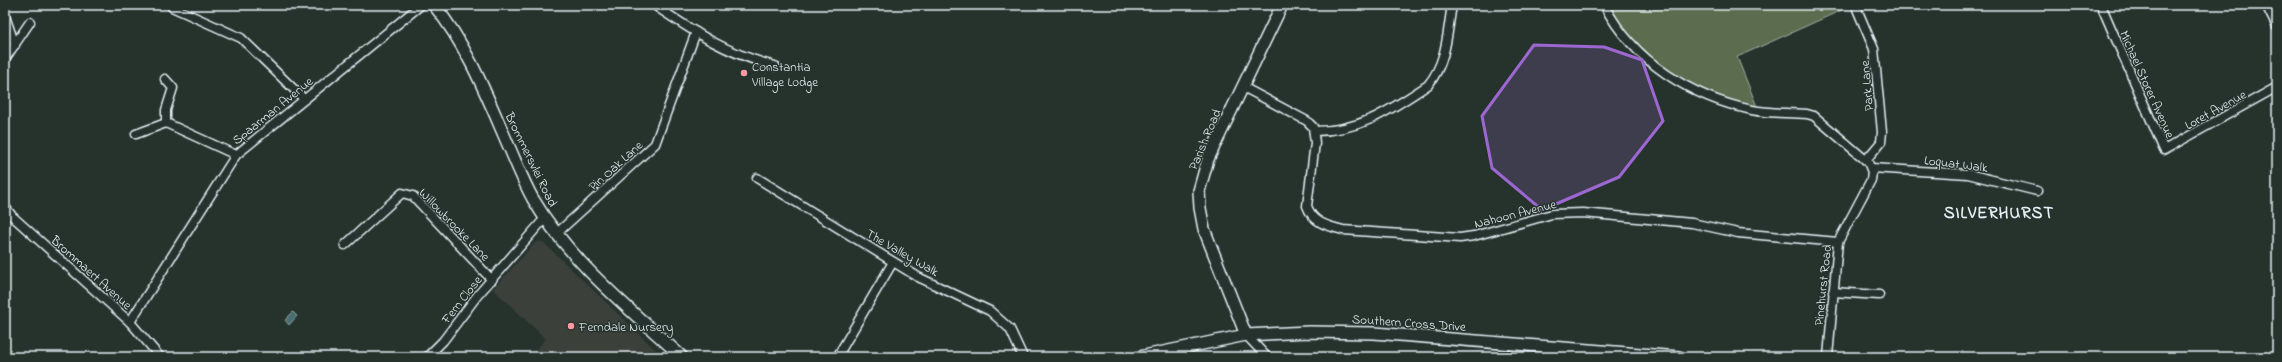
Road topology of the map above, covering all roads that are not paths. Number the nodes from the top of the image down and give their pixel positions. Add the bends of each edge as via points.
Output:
1 (421, 5) edge
2 (434, 5) edge
3 (654, 5) edge
4 (1282, 5) edge
5 (1452, 5) edge
6 (1604, 5) edge
7 (2101, 5) edge
8 (2266, 5) edge
9 (172, 7) dead end
10 (1857, 8) dead end
11 (5, 16) edge
12 (30, 22) dead end
13 (2277, 27) edge
14 (696, 32) junction
15 (15, 45) junction
16 (5, 59) edge
17 (775, 66) dead end
18 (165, 79) dead end
19 (1243, 87) junction
20 (2277, 87) edge
21 (304, 99) junction
22 (166, 123) junction
23 (1315, 131) junction
24 (136, 134) dead end
25 (2164, 150) joint
26 (236, 155) junction
27 (1866, 160) junction
28 (1871, 168) junction
29 (757, 178) dead end
30 (2037, 191) dead end
31 (5, 207) edge
32 (545, 218) junction
33 (556, 234) junction
34 (1838, 242) junction
35 (345, 245) dead end
36 (893, 262) junction
37 (492, 280) junction
38 (1833, 292) junction
39 (1879, 295) dead end
40 (130, 322) junction
41 (1246, 335) junction
42 (160, 357) edge
43 (427, 357) edge
44 (682, 357) edge
45 (838, 357) edge
46 (1022, 357) edge
47 (1139, 357) edge
48 (1267, 357) edge
49 (1679, 357) edge
50 (1828, 357) edge

1 - 21 street, Spaarman Avenue
2 - 32 street, Brommersvlei Road via 460,41 529,190
3 - 14 street
4 - 19 street, Parish Road
5 - 23 street via 1443,57 1428,85 1359,125
6 - 27 street via 1634,47 1679,84 1710,98 1753,110 1814,116
7 - 25 street, Michael Storer Avenue
8 - 13 street
9 - 21 street via 241,38
10 - 27 street, Park Lane via 1874,49 1882,132 1881,142
11 - 15 street
12 - 15 street
14 - 17 street via 737,55
14 - 33 street, Pin Oak Lane via 655,144
15 - 16 street
18 - 22 street via 173,88 166,110
19 - 23 street via 1307,121
19 - 41 street, Parish Road via 1208,159 1199,191 1204,229
20 - 25 street, Loret Avenue
21 - 26 street, Spaarman Avenue
22 - 24 street
22 - 26 street
23 - 34 street, Nahoon Avenue via 1307,206 1311,216 1318,222 1343,230 1460,238 1552,214 1583,212 1692,223 1738,233
26 - 40 street, Spaarman Avenue
27 - 28 street
28 - 30 street, Loquat Walk via 1968,174
28 - 34 street, Pinehurst Road via 1870,184
29 - 36 street, The Valley Walk
31 - 40 street, Brommaert Avenue via 82,281
32 - 33 street, Brommersvlei Road
32 - 37 street, Fern Close
33 - 44 street, Brommersvlei Road via 583,265
34 - 38 street, Pinehurst Road
35 - 37 street, Willowbrooke Lane via 402,193 408,194 413,196
36 - 45 street
36 - 46 street, The Valley Walk via 1001,319 1010,329
37 - 43 street, Fern Close via 477,296 461,320
38 - 39 street
38 - 50 street, Pinehurst Road
40 - 42 street, Brommaert Avenue
41 - 47 street, Southern Cross Drive
41 - 48 street
41 - 49 street, Southern Cross Drive via 1374,332

